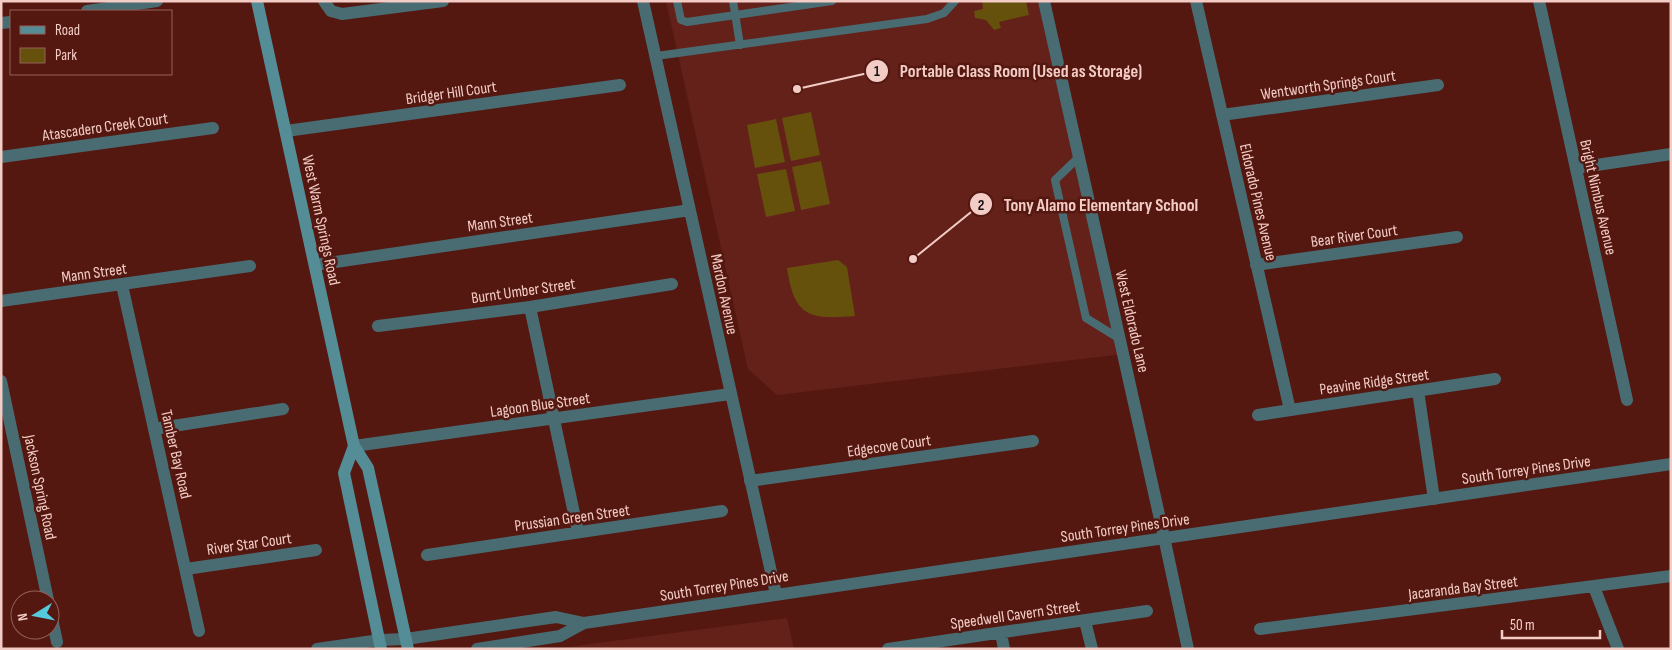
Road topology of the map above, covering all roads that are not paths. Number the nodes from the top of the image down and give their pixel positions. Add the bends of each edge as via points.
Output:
1 (157, 1) edge
2 (257, 1) edge
3 (443, 1) edge
4 (643, 1) edge
5 (677, 1) edge
6 (732, 1) edge
7 (832, 1) edge
8 (955, 1) edge
9 (1044, 1) edge
10 (1196, 1) edge
11 (1539, 1) edge
12 (327, 6) edge
13 (94, 10) edge
14 (735, 16) junction
15 (740, 45) junction
16 (656, 56) junction
17 (1438, 85) dead end
18 (620, 86) dead end
19 (1222, 115) junction
20 (213, 128) dead end
21 (286, 131) junction
22 (1671, 154) edge
23 (1, 157) edge
24 (1079, 157) junction
25 (1576, 168) junction
26 (690, 210) junction
27 (1456, 237) dead end
28 (315, 265) junction
29 (1256, 265) junction
30 (250, 266) dead end
31 (672, 284) dead end
32 (122, 285) junction
33 (1, 301) edge
34 (530, 307) junction
35 (378, 326) dead end
36 (1120, 339) junction
37 (1495, 379) dead end
38 (1, 381) edge
39 (1418, 391) junction
40 (730, 394) junction
41 (1627, 400) dead end
42 (283, 409) dead end
43 (1290, 410) junction
44 (1258, 415) dead end
45 (553, 419) junction
46 (154, 429) junction
47 (1032, 441) dead end
48 (354, 446) junction
49 (1671, 464) edge
50 (750, 481) junction
51 (1434, 499) junction
52 (722, 511) dead end
53 (578, 532) junction
54 (1164, 537) junction
55 (316, 550) dead end
56 (427, 555) dead end
57 (186, 569) junction
58 (1671, 576) edge
59 (1594, 587) junction
60 (46, 590) edge
61 (776, 594) junction
62 (1147, 611) dead end
63 (1085, 621) junction
64 (584, 623) junction
65 (1260, 630) dead end
66 (199, 631) dead end
67 (1001, 633) junction
68 (380, 644) edge
69 (407, 644) edge
70 (530, 645) edge
71 (918, 647) edge
72 (317, 649) edge
73 (478, 649) edge
74 (888, 649) edge
75 (1004, 649) edge
76 (1092, 649) edge
77 (1188, 649) edge
78 (1618, 649) edge

1 - 13 street
2 - 21 main road, West Warm Springs Road
3 - 12 street via 351,14
4 - 16 street, Mardon Avenue
5 - 14 lane via 684,22
6 - 14 lane
7 - 14 lane
8 - 15 lane via 944,14 927,19
9 - 24 street, West Eldorado Lane
10 - 19 street, Eldorado Pines Avenue
11 - 25 street, Bright Nimbus Avenue
14 - 15 lane
15 - 16 lane
16 - 26 street, Mardon Avenue
17 - 19 street, Wentworth Springs Court
18 - 21 street, Bridger Hill Court
19 - 29 street, Eldorado Pines Avenue
20 - 23 street, Atascadero Creek Court
21 - 28 main road, West Warm Springs Road
22 - 25 street
24 - 36 street, West Eldorado Lane
24 - 36 lane via 1055,180 1086,318
25 - 41 street, Bright Nimbus Avenue
26 - 28 street, Mann Street
26 - 40 street, Mardon Avenue
27 - 29 street, Bear River Court
28 - 48 main road, West Warm Springs Road
29 - 43 street, Eldorado Pines Avenue
30 - 32 street, Mann Street
31 - 34 street, Burnt Umber Street
32 - 33 street, Mann Street
32 - 46 street, Tamber Bay Road
34 - 35 street, Burnt Umber Street
34 - 45 street
36 - 54 street, West Eldorado Lane
37 - 39 street, Peavine Ridge Street
38 - 60 street, Jackson Spring Road
39 - 43 street, Peavine Ridge Street
39 - 51 street
40 - 45 street, Lagoon Blue Street
40 - 50 street, Mardon Avenue
42 - 46 street
43 - 44 street, Peavine Ridge Street
45 - 48 street, Lagoon Blue Street
45 - 53 street
46 - 57 street, Tamber Bay Road
47 - 50 street, Edgecove Court
48 - 68 main road via 344,473
48 - 69 main road, West Warm Springs Road via 368,468
49 - 51 street, South Torrey Pines Drive
50 - 61 street, Mardon Avenue
51 - 54 street, South Torrey Pines Drive
52 - 53 street, Prussian Green Street
53 - 56 street, Prussian Green Street
54 - 61 street, South Torrey Pines Drive
54 - 77 street, West Eldorado Lane
55 - 57 street, River Star Court
57 - 66 street, Tamber Bay Road
58 - 59 street, Jacaranda Bay Street
59 - 65 street, Jacaranda Bay Street
59 - 78 street
61 - 64 street, South Torrey Pines Drive
62 - 63 street, Speedwell Cavern Street
63 - 67 street, Speedwell Cavern Street
63 - 76 street
64 - 69 street, South Torrey Pines Drive via 556,617
64 - 70 street, South Torrey Pines Drive via 560,636
67 - 71 street, Speedwell Cavern Street
67 - 75 street
68 - 69 street, South Torrey Pines Drive
68 - 72 street, South Torrey Pines Drive
70 - 73 street, South Torrey Pines Drive
71 - 74 street, Speedwell Cavern Street

